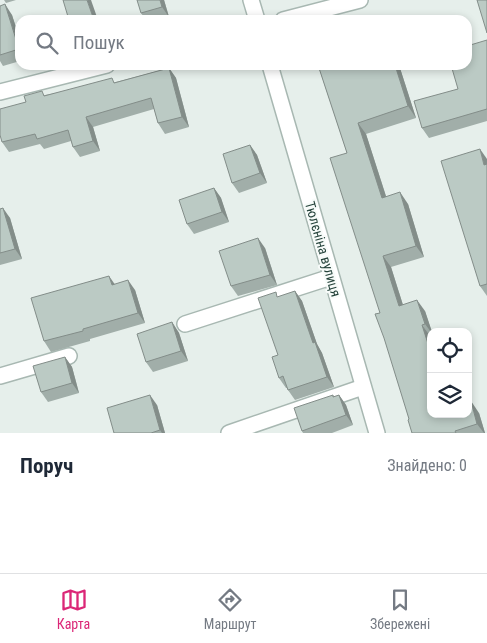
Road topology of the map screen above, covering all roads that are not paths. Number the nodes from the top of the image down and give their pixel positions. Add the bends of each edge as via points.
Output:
1 (251, 0) edge
2 (360, 0) edge
3 (256, 15) edge
4 (302, 15) edge
5 (87, 70) edge
6 (271, 70) edge
7 (0, 92) edge
8 (331, 277) junction
9 (185, 324) dead end
10 (70, 356) dead end
11 (0, 376) edge
12 (363, 387) junction
13 (229, 433) edge
14 (377, 433) edge

1 - 3 street
2 - 4 street
5 - 7 street
6 - 8 street, Тюлєніна вулиця
8 - 9 street
8 - 12 street, Тюлєніна вулиця
10 - 11 street
12 - 13 street
12 - 14 street, Тюлєніна вулиця

